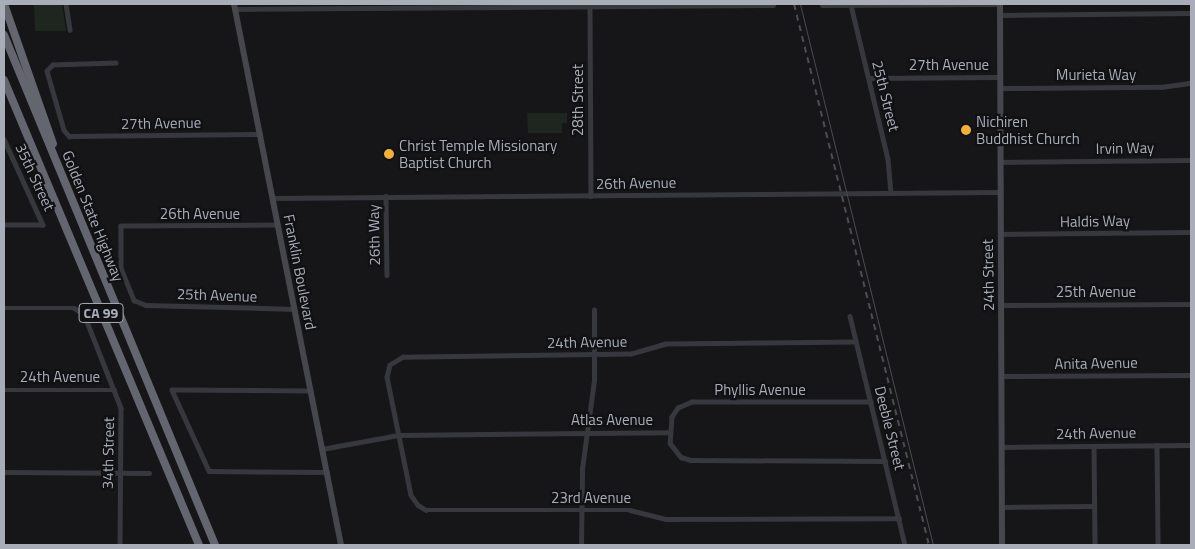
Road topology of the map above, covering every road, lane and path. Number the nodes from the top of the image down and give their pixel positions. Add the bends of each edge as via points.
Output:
1 (4, 4) edge
2 (66, 4) edge
3 (1000, 4) edge
4 (590, 5) edge
5 (773, 5) edge
6 (822, 5) dead end
7 (851, 5) junction
8 (235, 6) edge
9 (1191, 13) edge
10 (1000, 15) junction
11 (70, 30) dead end
12 (4, 35) edge
13 (116, 63) dead end
14 (1000, 77) junction
15 (868, 78) junction
16 (4, 80) edge
17 (1191, 83) edge
18 (1000, 88) junction
19 (4, 89) edge
20 (21, 122) junction
21 (260, 134) junction
22 (4, 139) edge
23 (1191, 160) edge
24 (1000, 162) junction
25 (65, 184) junction
26 (1000, 192) junction
27 (890, 193) junction
28 (386, 196) junction
29 (591, 196) junction
30 (272, 198) junction
31 (4, 225) edge
32 (278, 225) junction
33 (1191, 232) edge
34 (1000, 234) junction
35 (387, 275) dead end
36 (139, 303) joint
37 (1191, 304) edge
38 (1001, 306) junction
39 (4, 308) edge
40 (294, 309) junction
41 (594, 310) dead end
42 (850, 316) dead end
43 (856, 342) junction
44 (594, 355) junction
45 (1191, 375) edge
46 (1002, 376) junction
47 (4, 390) edge
48 (115, 390) junction
49 (311, 391) junction
50 (871, 402) junction
51 (670, 432) junction
52 (587, 433) junction
53 (398, 435) junction
54 (1157, 445) junction
55 (1191, 445) edge
56 (1094, 446) junction
57 (1001, 447) junction
58 (322, 449) junction
59 (885, 461) junction
60 (4, 472) edge
61 (327, 472) junction
62 (120, 473) junction
63 (149, 473) dead end
64 (1094, 506) junction
65 (1002, 507) junction
66 (581, 510) junction
67 (899, 518) junction
68 (120, 545) edge
69 (199, 545) edge
70 (215, 545) edge
71 (341, 545) edge
72 (581, 545) edge
73 (905, 545) edge
74 (1002, 545) edge
75 (1095, 545) edge
76 (1158, 545) edge

1 - 25 highway via 46,120
2 - 11 street
3 - 7 street
3 - 10 main road, 24th Street
4 - 5 street
4 - 8 street
4 - 29 street, 28th Street
6 - 7 street
7 - 15 street, 25th Street
8 - 21 main road, Franklin Boulevard
9 - 10 street
10 - 14 main road, 24th Street
12 - 25 highway, Golden State Highway / CA 99
13 - 21 street, 27th Avenue via 53,65 47,70 64,130 76,137
14 - 15 street, 27th Avenue
14 - 18 main road, 24th Street
15 - 27 street, 25th Street via 889,163
16 - 20 highway, Golden State Highway / CA 99
17 - 18 street, Murieta Way via 1161,87
18 - 24 main road, 24th Street
19 - 20 highway
20 - 69 highway, Golden State Highway / CA 99
21 - 30 main road, Franklin Boulevard
22 - 31 street, 35th Street via 44,225
23 - 24 street, Irvin Way
24 - 26 main road, 24th Street
25 - 70 highway, Golden State Highway / CA 99
26 - 27 street, 26th Avenue
26 - 34 main road, 24th Street
27 - 29 street, 26th Avenue
28 - 29 street, 26th Avenue
28 - 30 street, 26th Avenue
28 - 35 street, 26th Way
30 - 32 main road, Franklin Boulevard
32 - 36 street, 26th Avenue via 121,226 121,268 130,294
32 - 40 main road, Franklin Boulevard
33 - 34 street, Haldis Way
34 - 38 main road, 24th Street
36 - 40 street, 25th Avenue via 194,308
37 - 38 street, 25th Avenue
38 - 46 main road, 24th Street
39 - 48 street, 34th Street via 80,310
40 - 49 main road, Franklin Boulevard
41 - 44 street
42 - 43 street, Deeble Street
43 - 44 street, 24th Avenue via 666,344 637,354
43 - 50 street, Deeble Street
44 - 52 street
44 - 53 street, 24th Avenue via 398,359 388,368 387,377
45 - 46 street, Anita Avenue
46 - 57 main road, 24th Street
47 - 48 street, 24th Avenue
48 - 62 street, 34th Street via 121,408
49 - 58 main road, Franklin Boulevard
49 - 61 street via 172,390 209,471
50 - 51 street, Phyllis Avenue via 692,402 674,412
50 - 59 street, Deeble Street
51 - 52 street, Atlas Avenue
51 - 59 street, Atlas Avenue via 676,452 691,460
52 - 53 street, Atlas Avenue
52 - 66 street
53 - 58 street, Atlas Avenue
53 - 66 street, 23rd Avenue via 411,495 426,510
54 - 55 street, 24th Avenue
54 - 56 street, 24th Avenue
54 - 76 street
56 - 57 street, 24th Avenue
56 - 64 street
57 - 65 main road, 24th Street
58 - 61 main road, Franklin Boulevard
59 - 67 street, Deeble Street
60 - 62 street
61 - 71 main road, Franklin Boulevard
62 - 63 street
62 - 68 street, 34th Street
64 - 65 street
64 - 75 street
65 - 74 main road, 24th Street
66 - 67 street, 23rd Avenue via 637,510 666,519
66 - 72 street
67 - 73 street, Deeble Street

